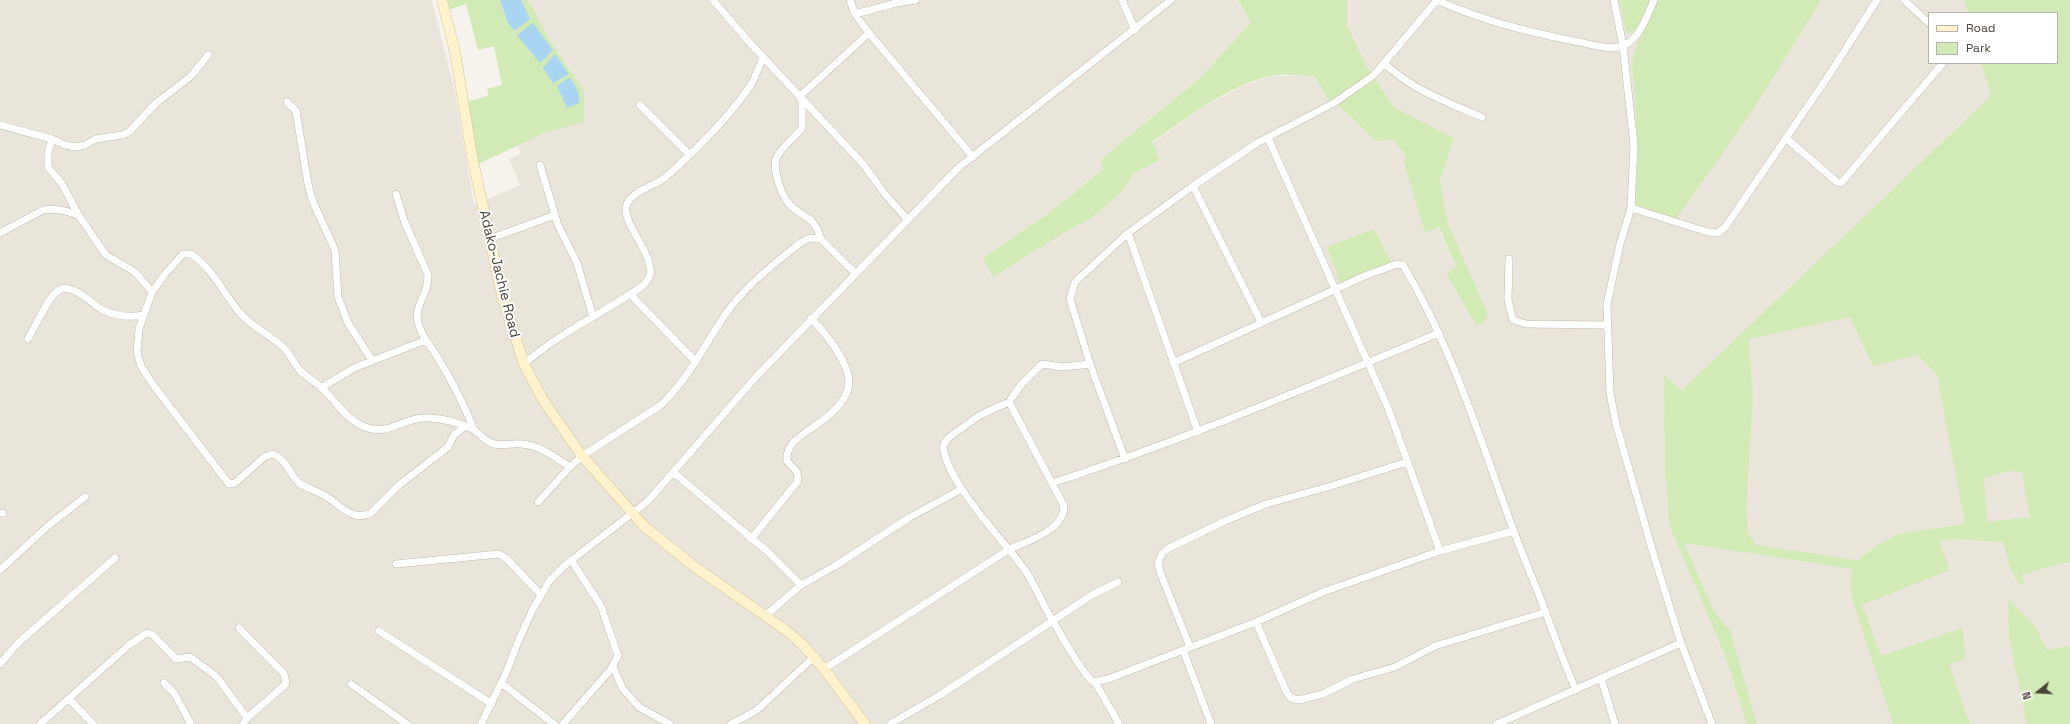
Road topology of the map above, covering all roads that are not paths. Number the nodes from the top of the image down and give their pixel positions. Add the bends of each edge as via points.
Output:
1 (442, 0) edge
2 (713, 0) edge
3 (850, 0) edge
4 (916, 0) edge
5 (1122, 0) edge
6 (1171, 0) edge
7 (1437, 0) edge
8 (1614, 0) edge
9 (1654, 0) edge
10 (1877, 0) edge
11 (1904, 0) edge
12 (855, 14) junction
13 (1928, 22) edge
14 (1135, 30) junction
15 (869, 33) junction
16 (1624, 46) junction
17 (208, 55) dead end
18 (763, 58) junction
19 (1384, 63) junction
20 (1941, 64) edge
21 (801, 98) junction
22 (287, 102) dead end
23 (640, 105) dead end
24 (1482, 117) dead end
25 (0, 125) edge
26 (1268, 138) junction
27 (1786, 138) junction
28 (52, 139) junction
29 (689, 154) junction
30 (973, 157) junction
31 (540, 165) dead end
32 (1193, 186) junction
33 (396, 194) dead end
34 (1631, 208) junction
35 (555, 215) junction
36 (79, 216) junction
37 (907, 219) junction
38 (0, 233) edge
39 (1128, 233) junction
40 (489, 239) junction
41 (821, 239) junction
42 (1509, 259) dead end
43 (856, 274) junction
44 (1335, 290) junction
45 (152, 292) junction
46 (630, 294) junction
47 (143, 315) junction
48 (593, 317) junction
49 (811, 318) junction
50 (1261, 322) junction
51 (1606, 325) junction
52 (1439, 333) junction
53 (28, 339) dead end
54 (426, 340) junction
55 (372, 360) junction
56 (696, 362) junction
57 (1368, 362) junction
58 (1173, 363) junction
59 (524, 364) junction
60 (1090, 364) junction
61 (321, 388) junction
62 (1009, 402) junction
63 (464, 427) junction
64 (474, 430) junction
65 (1198, 432) junction
66 (582, 456) junction
67 (1125, 460) junction
68 (1407, 462) junction
69 (570, 467) junction
70 (673, 472) junction
71 (1052, 483) junction
72 (962, 489) junction
73 (85, 497) dead end
74 (538, 502) dead end
75 (633, 514) junction
76 (1513, 531) junction
77 (751, 539) junction
78 (1008, 550) junction
79 (1440, 551) junction
80 (115, 558) dead end
81 (572, 560) junction
82 (396, 564) dead end
83 (0, 570) edge
84 (1118, 582) dead end
85 (801, 585) junction
86 (540, 594) junction
87 (1546, 612) junction
88 (765, 616) junction
89 (1053, 622) junction
90 (1256, 622) junction
91 (240, 628) dead end
92 (379, 631) dead end
93 (1682, 643) junction
94 (1187, 648) junction
95 (815, 656) junction
96 (0, 664) edge
97 (612, 667) junction
98 (824, 669) junction
99 (1601, 678) junction
100 (1095, 682) junction
101 (164, 683) dead end
102 (501, 683) junction
103 (351, 684) dead end
104 (1576, 690) junction
105 (69, 699) junction
106 (492, 704) junction
107 (245, 721) edge
108 (1510, 721) edge
109 (40, 724) edge
110 (93, 724) edge
111 (191, 724) edge
112 (407, 724) edge
113 (481, 724) edge
114 (554, 724) edge
115 (563, 724) edge
116 (670, 724) edge
117 (731, 724) edge
118 (865, 724) edge
119 (890, 724) edge
120 (1119, 724) edge
121 (1211, 724) edge
122 (1497, 724) edge
123 (1615, 724) edge
124 (1712, 724) edge

1 - 40 street, Adako-Jachie Road via 455,52
2 - 18 street
3 - 12 street
4 - 12 street
5 - 14 street
6 - 14 street
7 - 16 street via 1538,35 1597,46
7 - 19 street
8 - 16 street
9 - 16 street via 1635,37
10 - 27 street
11 - 13 street
12 - 15 street
14 - 30 street
15 - 21 street
15 - 30 street
16 - 34 street via 1634,145
17 - 28 street via 191,76 155,104 129,132 76,147
18 - 21 street
18 - 29 street via 752,82
19 - 24 street via 1424,92
19 - 26 street via 1374,75 1334,103
20 - 27 street via 1841,183
21 - 37 street via 863,164
21 - 41 street via 802,128 776,158 775,166 781,190 787,201 811,219
22 - 55 street via 296,111 313,202 335,250 338,297 348,323
23 - 29 street
25 - 28 street
26 - 32 street
26 - 44 street
27 - 34 street via 1726,226 1718,232 1708,232
28 - 36 street via 48,167 65,190
29 - 46 street via 668,176 637,194 626,205 628,219 643,245 650,275 644,285
30 - 37 street via 958,168
31 - 35 street
32 - 39 street
32 - 50 street
33 - 54 street via 405,223 428,275 428,283 416,314 418,328
34 - 51 street via 1613,270
35 - 40 street
35 - 48 street via 577,263
36 - 38 street via 48,209
36 - 45 street via 106,255 135,272
37 - 43 street
39 - 58 street
39 - 60 street via 1075,282 1072,291 1070,299
40 - 59 street, Adako-Jachie Road via 502,295
41 - 43 street
41 - 56 street via 809,238 800,243 752,285 726,314
42 - 51 street via 1508,300 1513,320 1526,324
43 - 49 street
44 - 50 street
44 - 52 street via 1367,275 1397,264 1403,265 1424,299
44 - 57 street
45 - 47 street
45 - 61 street via 184,254 191,254 200,260 228,299 252,326 285,349 304,375
46 - 48 street
46 - 56 street
47 - 53 street via 128,318 114,314 98,307 78,293 64,290 55,293
47 - 63 street via 137,340 141,366 229,484 235,483 264,457 272,454 279,456 298,482 327,497 350,514 364,516 371,513 404,480 448,447 454,435
48 - 59 street via 535,354
49 - 70 street
49 - 77 street via 834,344 845,368 848,390 823,420 795,440 788,449 787,461 797,472 798,481
50 - 58 street
51 - 93 street via 1608,375 1616,424
52 - 57 street
52 - 76 street via 1481,438
54 - 55 street
54 - 64 street via 436,353
55 - 61 street
56 - 66 street via 661,405
57 - 65 street
57 - 68 street
58 - 65 street
59 - 66 street, Adako-Jachie Road via 550,410
60 - 62 street via 1063,367 1042,364 1020,386
60 - 67 street
61 - 63 street via 353,420 373,430 393,429 424,418
62 - 71 street
62 - 72 street via 980,414 948,438 943,446 944,454
63 - 64 street
64 - 69 street via 495,444 534,446 557,457
65 - 67 street
66 - 69 street
66 - 75 street, Adako-Jachie Road
67 - 71 street
68 - 79 street
68 - 94 street via 1266,504 1205,531 1162,554 1158,562 1160,572
69 - 74 street
70 - 75 street
70 - 77 street
71 - 78 street via 1064,506 1064,514 1057,524 1041,535
72 - 78 street
72 - 85 street via 910,517
73 - 83 street via 49,525
75 - 81 street
75 - 88 street, Adako-Jachie Road via 670,549
76 - 79 street
76 - 87 street
77 - 85 street
78 - 89 street via 1028,576
78 - 98 street
79 - 90 street via 1323,592
80 - 96 street via 18,643
81 - 86 street via 550,580
81 - 97 street via 605,614 618,656
82 - 86 street via 500,554
84 - 89 street via 1092,595
85 - 88 street
86 - 102 street
87 - 90 street via 1435,646 1394,667 1353,679 1328,692 1299,700 1287,694
87 - 104 street via 1559,652
88 - 95 street, Adako-Jachie Road via 787,631
89 - 100 street via 1086,676
89 - 119 street
90 - 94 street
91 - 107 street via 284,674 286,680 286,684
92 - 106 street
93 - 99 street
93 - 124 street
94 - 100 street
94 - 121 street
95 - 98 street, Adako-Jachie Road
95 - 117 street via 757,710
97 - 115 street
97 - 116 street via 623,689 639,707
98 - 118 street, Adako-Jachie Road
99 - 104 street
99 - 123 street
100 - 120 street
101 - 111 street via 174,693
102 - 106 street
102 - 114 street
103 - 112 street
104 - 108 street
105 - 107 street via 129,645 147,633 153,635 176,659 190,657 207,668 217,677
105 - 109 street
105 - 110 street
106 - 113 street
108 - 122 street

